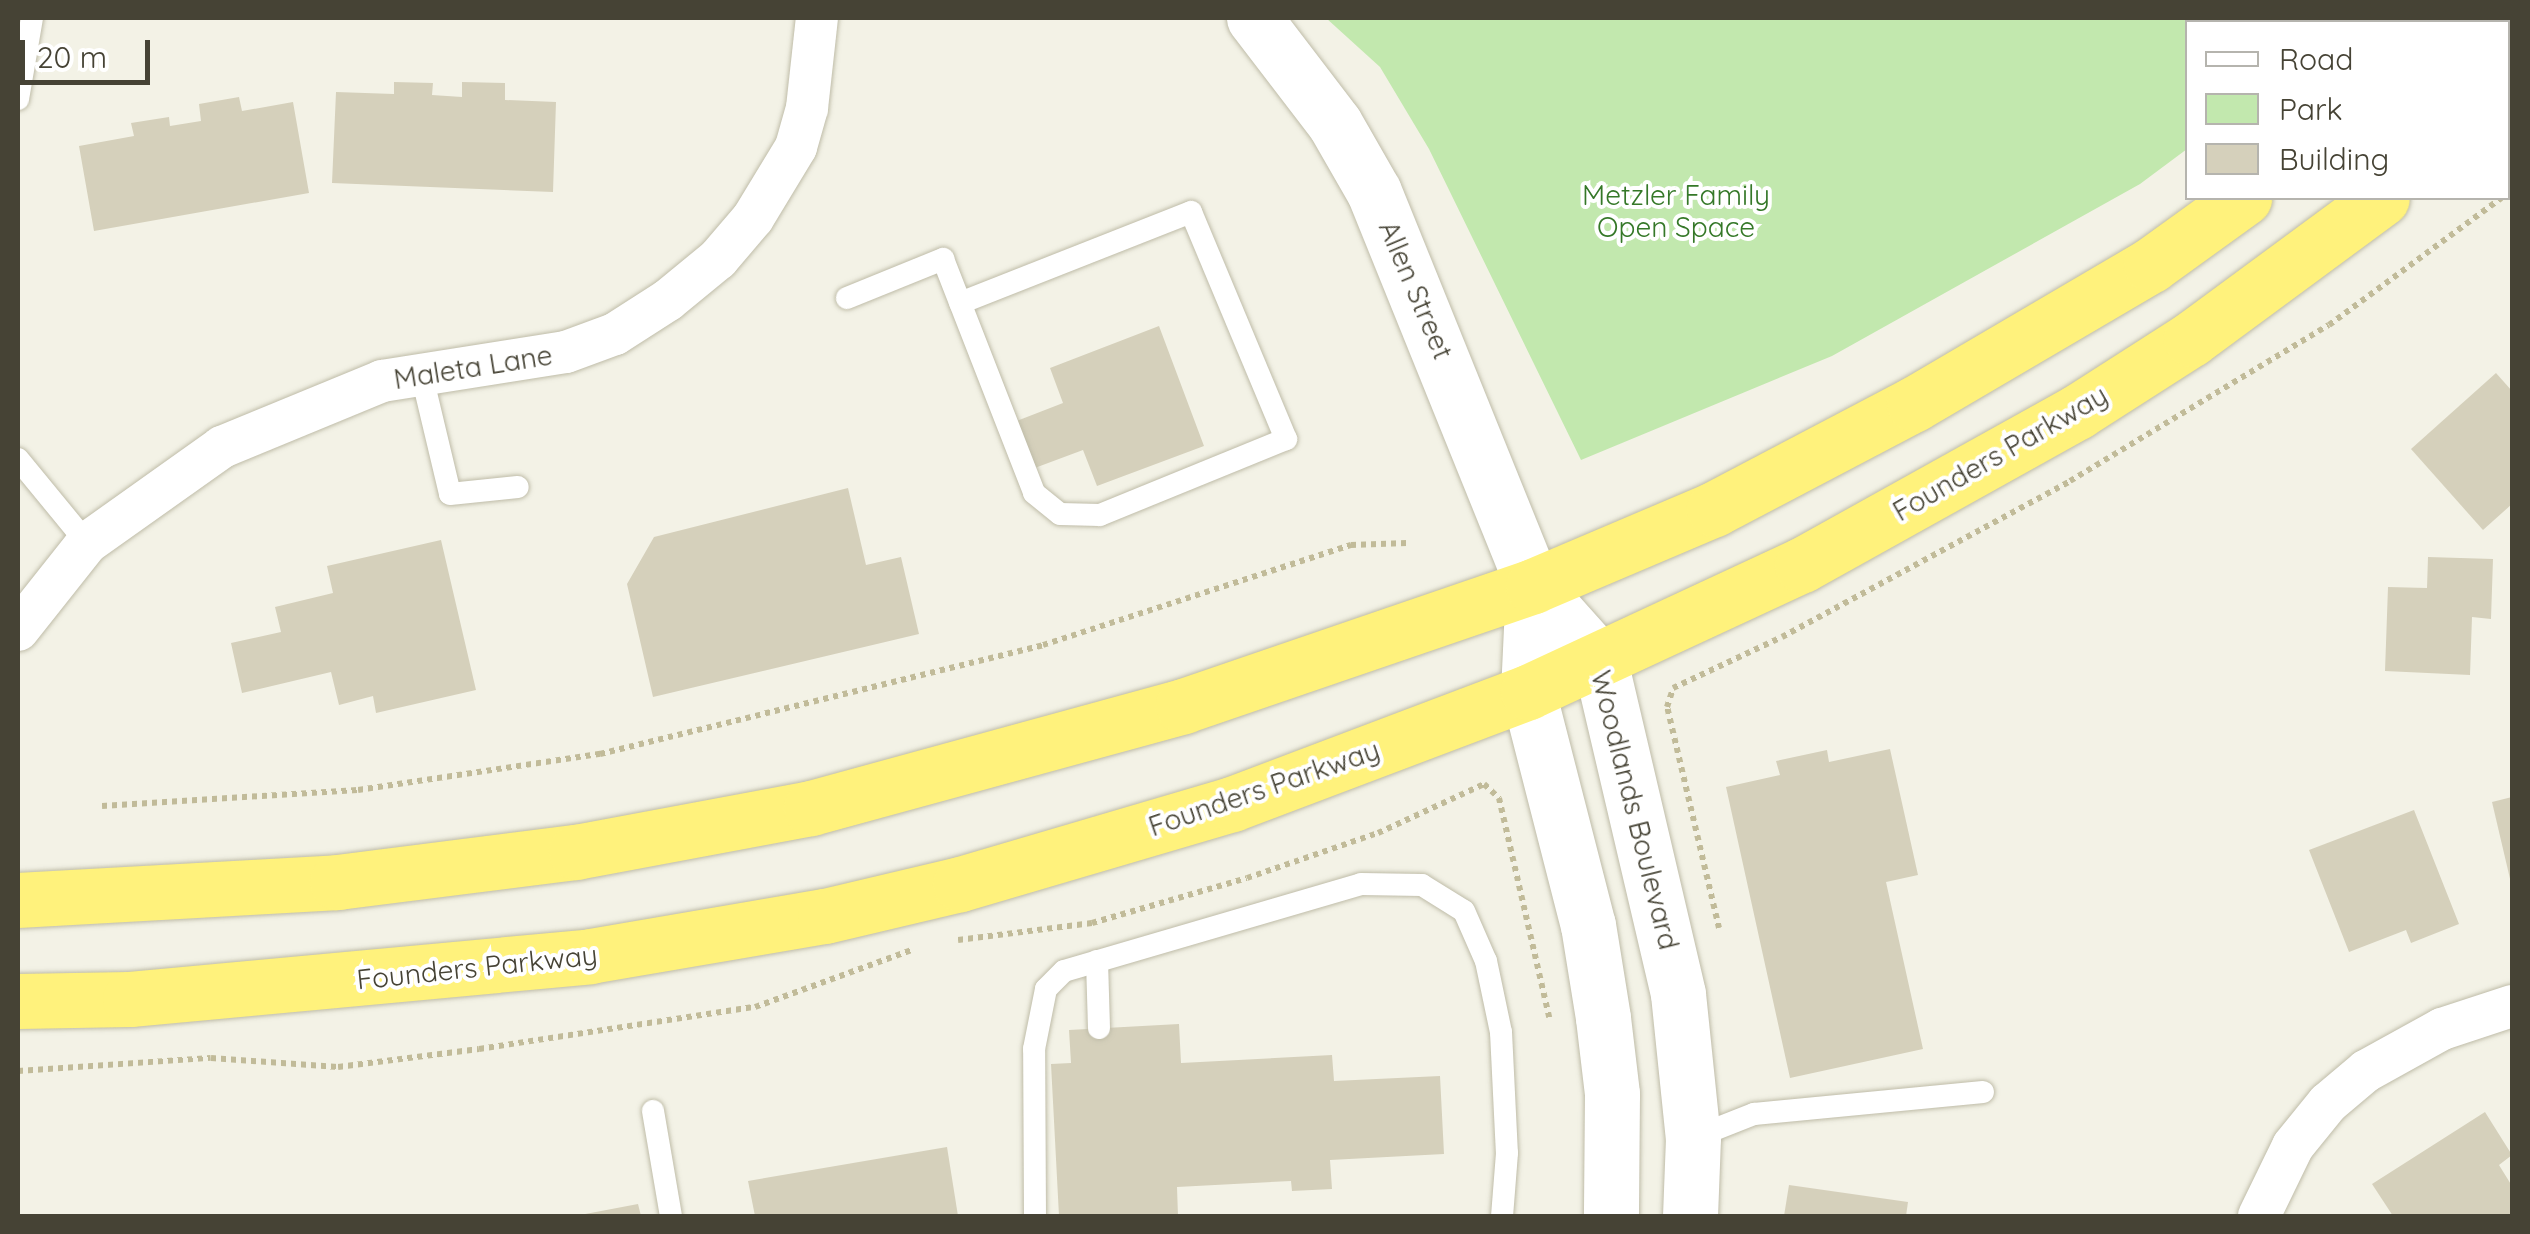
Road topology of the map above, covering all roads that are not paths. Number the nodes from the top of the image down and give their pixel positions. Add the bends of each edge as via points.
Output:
1 (32, 18) edge
2 (817, 18) edge
3 (1254, 18) edge
4 (18, 100) edge
5 (2241, 200) edge
6 (2379, 200) edge
7 (848, 298) dead end
8 (960, 303) junction
9 (421, 372) junction
10 (18, 458) edge
11 (518, 487) dead end
12 (88, 544) junction
13 (1534, 586) junction
14 (18, 630) edge
15 (1600, 661) junction
16 (1528, 692) junction
17 (18, 900) edge
18 (1097, 961) junction
19 (18, 1001) edge
20 (2512, 1006) edge
21 (1100, 1028) dead end
22 (1983, 1092) dead end
23 (652, 1111) dead end
24 (1693, 1138) junction
25 (672, 1216) edge
26 (1036, 1216) edge
27 (1502, 1216) edge
28 (1611, 1216) edge
29 (1690, 1216) edge
30 (2260, 1216) edge

1 - 4 lane
2 - 9 street, Maleta Lane via 796,147 765,202 718,259 615,334 566,352
3 - 13 street, Allen Street via 1335,124 1374,192
5 - 13 highway via 2150,265 1914,404 1714,509
6 - 15 highway, Founders Parkway via 2191,339 2077,412 1802,565
7 - 8 lane via 942,259
8 - 8 lane via 1191,212 1286,439 1100,515 1060,514 1034,493
9 - 11 lane via 450,494
9 - 12 street, Maleta Lane via 319,402 222,446
10 - 12 lane
12 - 14 street, Maleta Lane
13 - 15 street, Woodlands Boulevard
13 - 16 street
13 - 17 highway via 1183,706 811,808 576,852 338,882
15 - 16 highway, Founders Parkway
15 - 24 street, Woodlands Boulevard via 1661,901
16 - 19 highway, Founders Parkway via 1232,804 960,884 824,916 464,972 130,999
16 - 28 street via 1588,925 1604,1018 1612,1094
18 - 21 lane
18 - 26 lane via 1064,971 1046,989 1034,1049
18 - 27 lane via 1361,884 1422,885 1464,911 1486,961 1501,1032 1507,1153
20 - 30 street via 2442,1029 2354,1082 2294,1146
22 - 24 lane via 1754,1114
23 - 25 lane
24 - 29 street, Woodlands Boulevard

